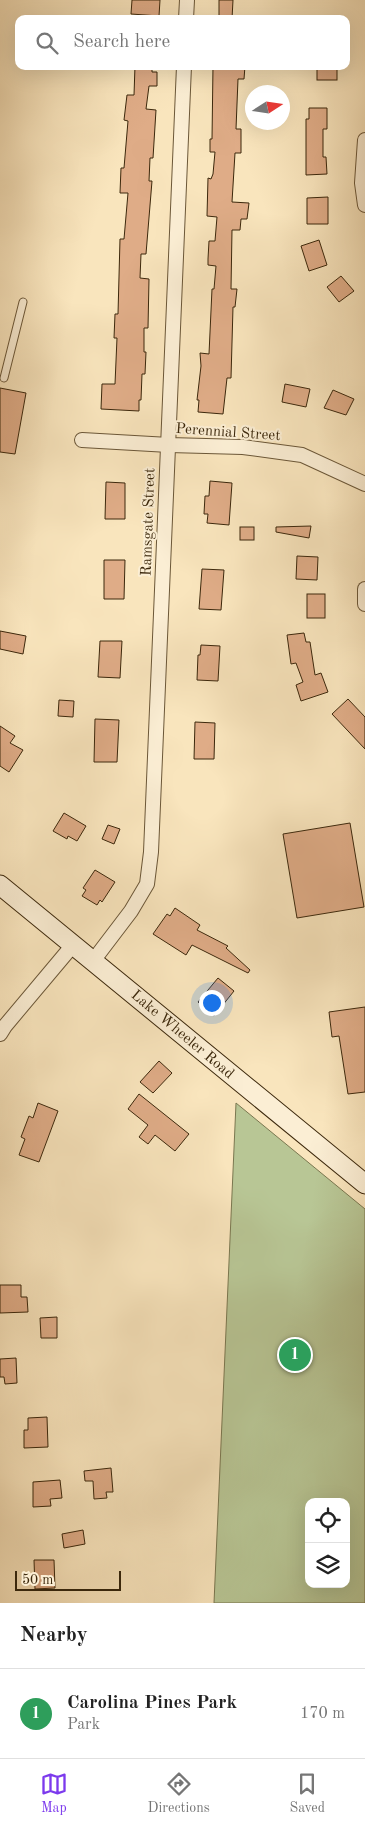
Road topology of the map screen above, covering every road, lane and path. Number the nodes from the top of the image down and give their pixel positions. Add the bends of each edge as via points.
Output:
1 (187, 0) edge
2 (186, 15) edge
3 (184, 70) edge
4 (365, 140) edge
5 (365, 205) edge
6 (22, 302) dead end
7 (4, 378) dead end
8 (82, 440) dead end
9 (169, 446) junction
10 (365, 484) edge
11 (365, 589) edge
12 (365, 604) edge
13 (0, 885) edge
14 (73, 945) junction
15 (92, 961) junction
16 (0, 1034) edge
17 (365, 1184) edge

1 - 2 street
3 - 9 street, Ramsgate Street
4 - 5 street via 362,183
6 - 7 lane
8 - 9 street, Perennial Street
9 - 10 street, Perennial Street via 243,447 302,455
9 - 15 street, Ramsgate Street via 154,818 147,884 131,911
11 - 12 street
13 - 14 main road, Lake Wheeler Road
14 - 15 main road, Lake Wheeler Road
14 - 16 street
15 - 17 main road, Lake Wheeler Road

